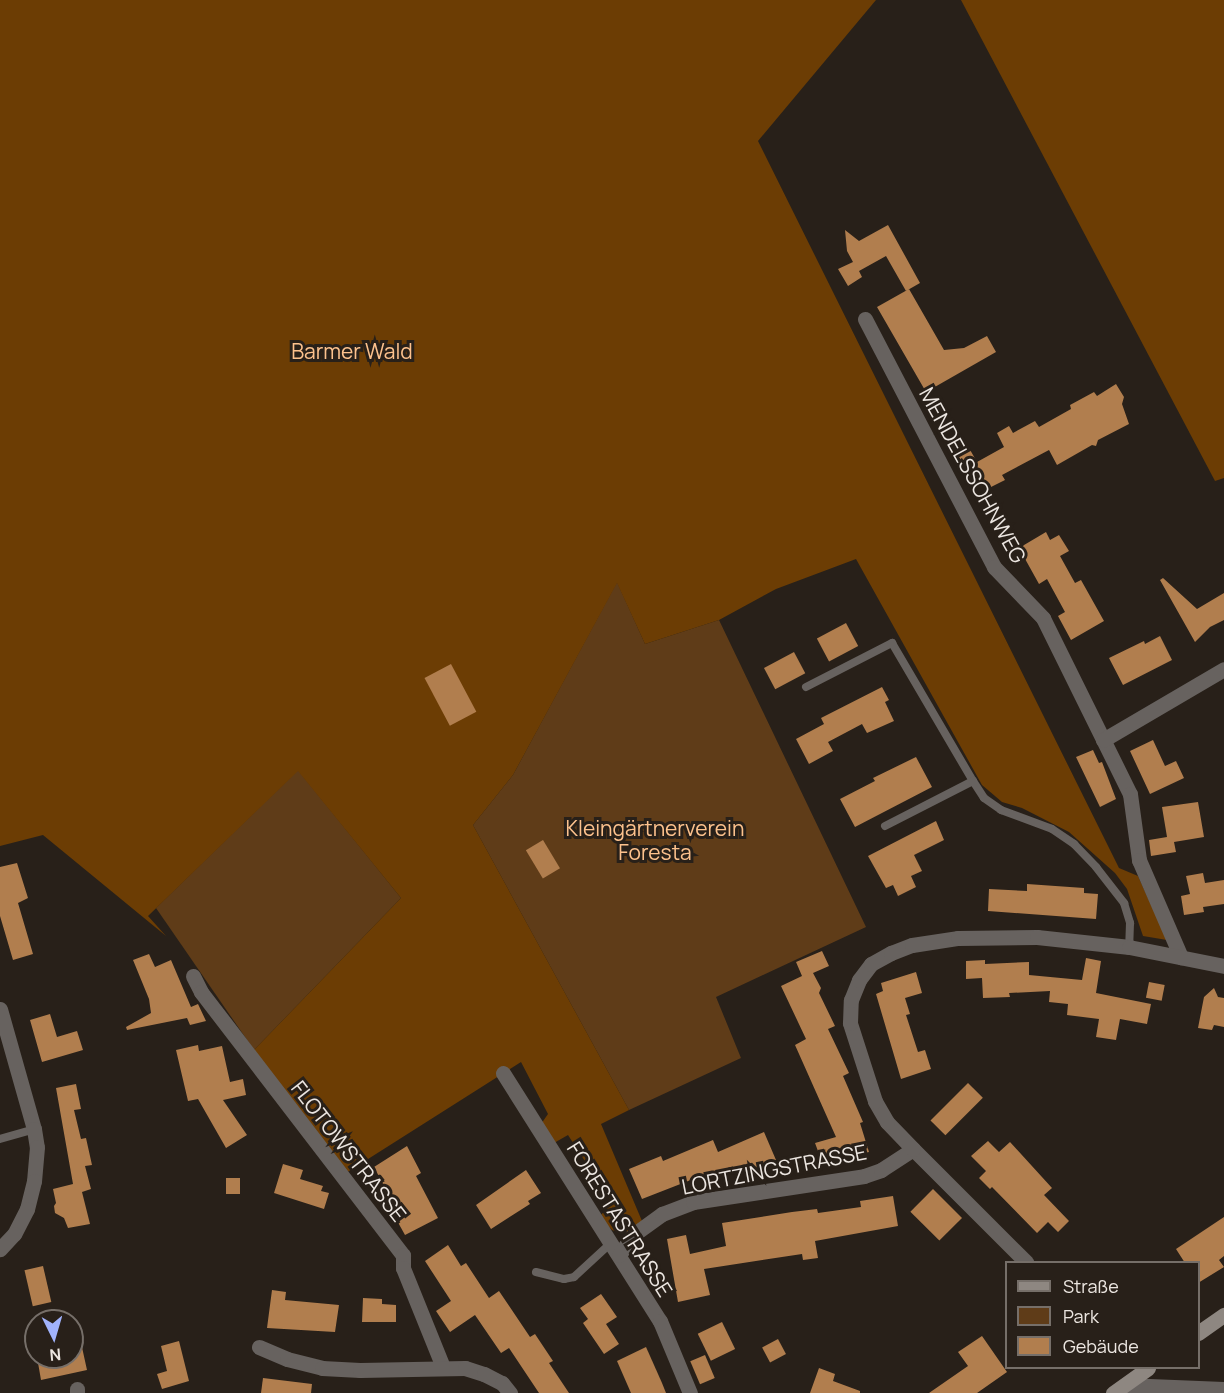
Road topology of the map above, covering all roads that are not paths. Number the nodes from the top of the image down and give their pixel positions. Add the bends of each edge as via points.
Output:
1 (865, 319) dead end
2 (1224, 669) edge
3 (806, 687) dead end
4 (1103, 740) junction
5 (973, 781) junction
6 (885, 826) dead end
7 (1129, 947) junction
8 (1181, 957) junction
9 (1224, 966) edge
10 (193, 976) dead end
11 (0, 1010) edge
12 (503, 1073) dead end
13 (34, 1129) junction
14 (0, 1139) edge
15 (913, 1149) junction
16 (0, 1249) edge
17 (615, 1249) junction
18 (1024, 1261) edge
19 (536, 1272) dead end
20 (1224, 1315) edge
21 (1200, 1332) edge
22 (259, 1347) dead end
23 (443, 1367) junction
24 (1147, 1369) edge
25 (1119, 1389) edge
26 (1224, 1389) edge
27 (510, 1393) edge
28 (690, 1393) edge

1 - 4 street, MENDELSSOHNWEG via 994,567 1042,618
2 - 4 street
3 - 5 lane via 892,643
4 - 8 street, MENDELSSOHNWEG via 1130,794 1139,860
5 - 6 lane
5 - 7 lane via 984,798 1001,810 1052,829 1074,844 1096,867 1124,903 1130,923
7 - 8 street, LORTZINGSTRASSE
7 - 15 street, LORTZINGSTRASSE via 1037,937 958,938 912,945 871,964 851,1000 850,1023 875,1101 887,1122
8 - 9 street, LORTZINGSTRASSE
10 - 23 street, FLOTOWSTRASSE via 201,992 403,1255 403,1268
11 - 13 street
12 - 17 street, FORESTASTRASSE
13 - 14 lane
13 - 16 street via 37,1147 27,1209 14,1234
15 - 17 street, LORTZINGSTRASSE via 864,1176 693,1202 662,1214
15 - 18 street, LORTZINGSTRASSE
17 - 19 lane via 564,1280
17 - 28 street, FORESTASTRASSE via 660,1321
20 - 21 street
22 - 23 street via 322,1368
23 - 27 street via 484,1374 502,1383
24 - 25 street
25 - 26 street

